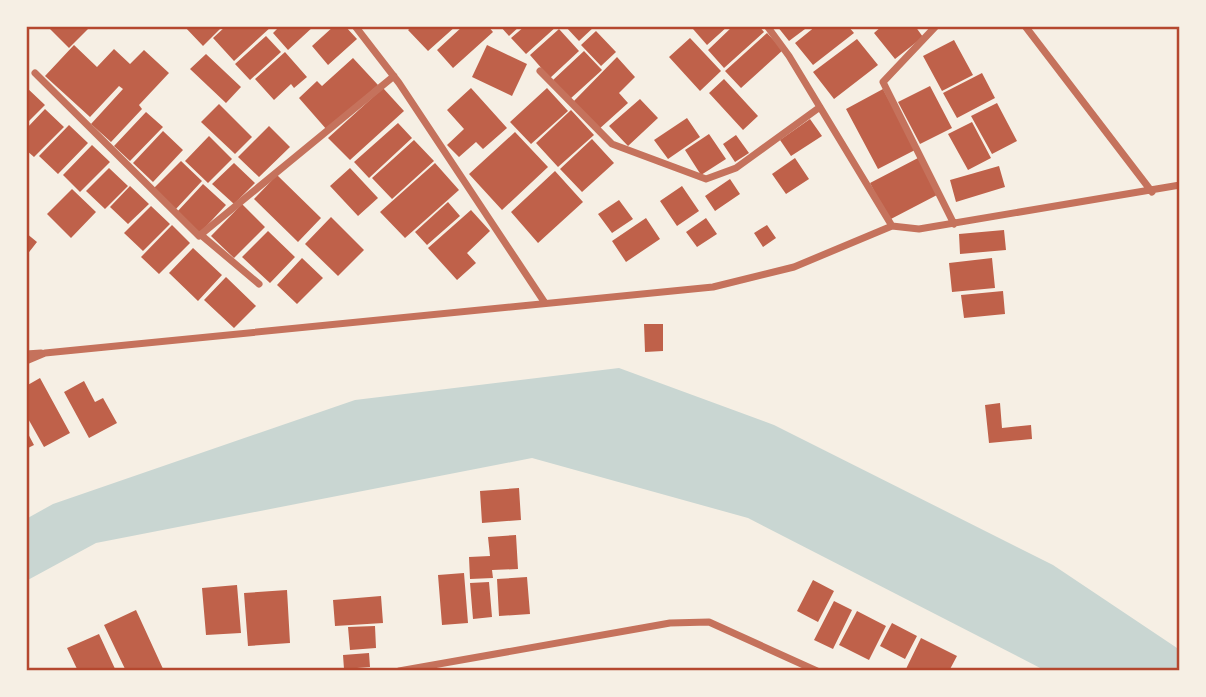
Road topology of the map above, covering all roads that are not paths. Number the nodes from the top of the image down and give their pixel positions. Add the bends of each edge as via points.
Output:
1 (355, 26) edge
2 (767, 26) edge
3 (936, 26) edge
4 (1025, 26) edge
5 (540, 71) dead end
6 (36, 73) dead end
7 (394, 76) junction
8 (820, 107) junction
9 (1180, 185) edge
10 (1152, 192) junction
11 (954, 224) junction
12 (892, 226) junction
13 (201, 235) junction
14 (260, 284) dead end
15 (545, 303) junction
16 (45, 353) junction
17 (26, 354) edge
18 (26, 361) edge
19 (399, 671) edge
20 (817, 671) edge

1 - 7 street
2 - 8 street
3 - 11 street via 883,80
4 - 10 street
5 - 8 street via 612,144 706,179 736,169
6 - 13 street
7 - 13 street
7 - 15 street
8 - 12 street
9 - 10 street
10 - 11 street
11 - 12 street via 919,229
12 - 15 street via 794,267 713,287
13 - 14 street
15 - 16 street
16 - 17 street
16 - 18 street
19 - 20 street via 670,623 709,622

